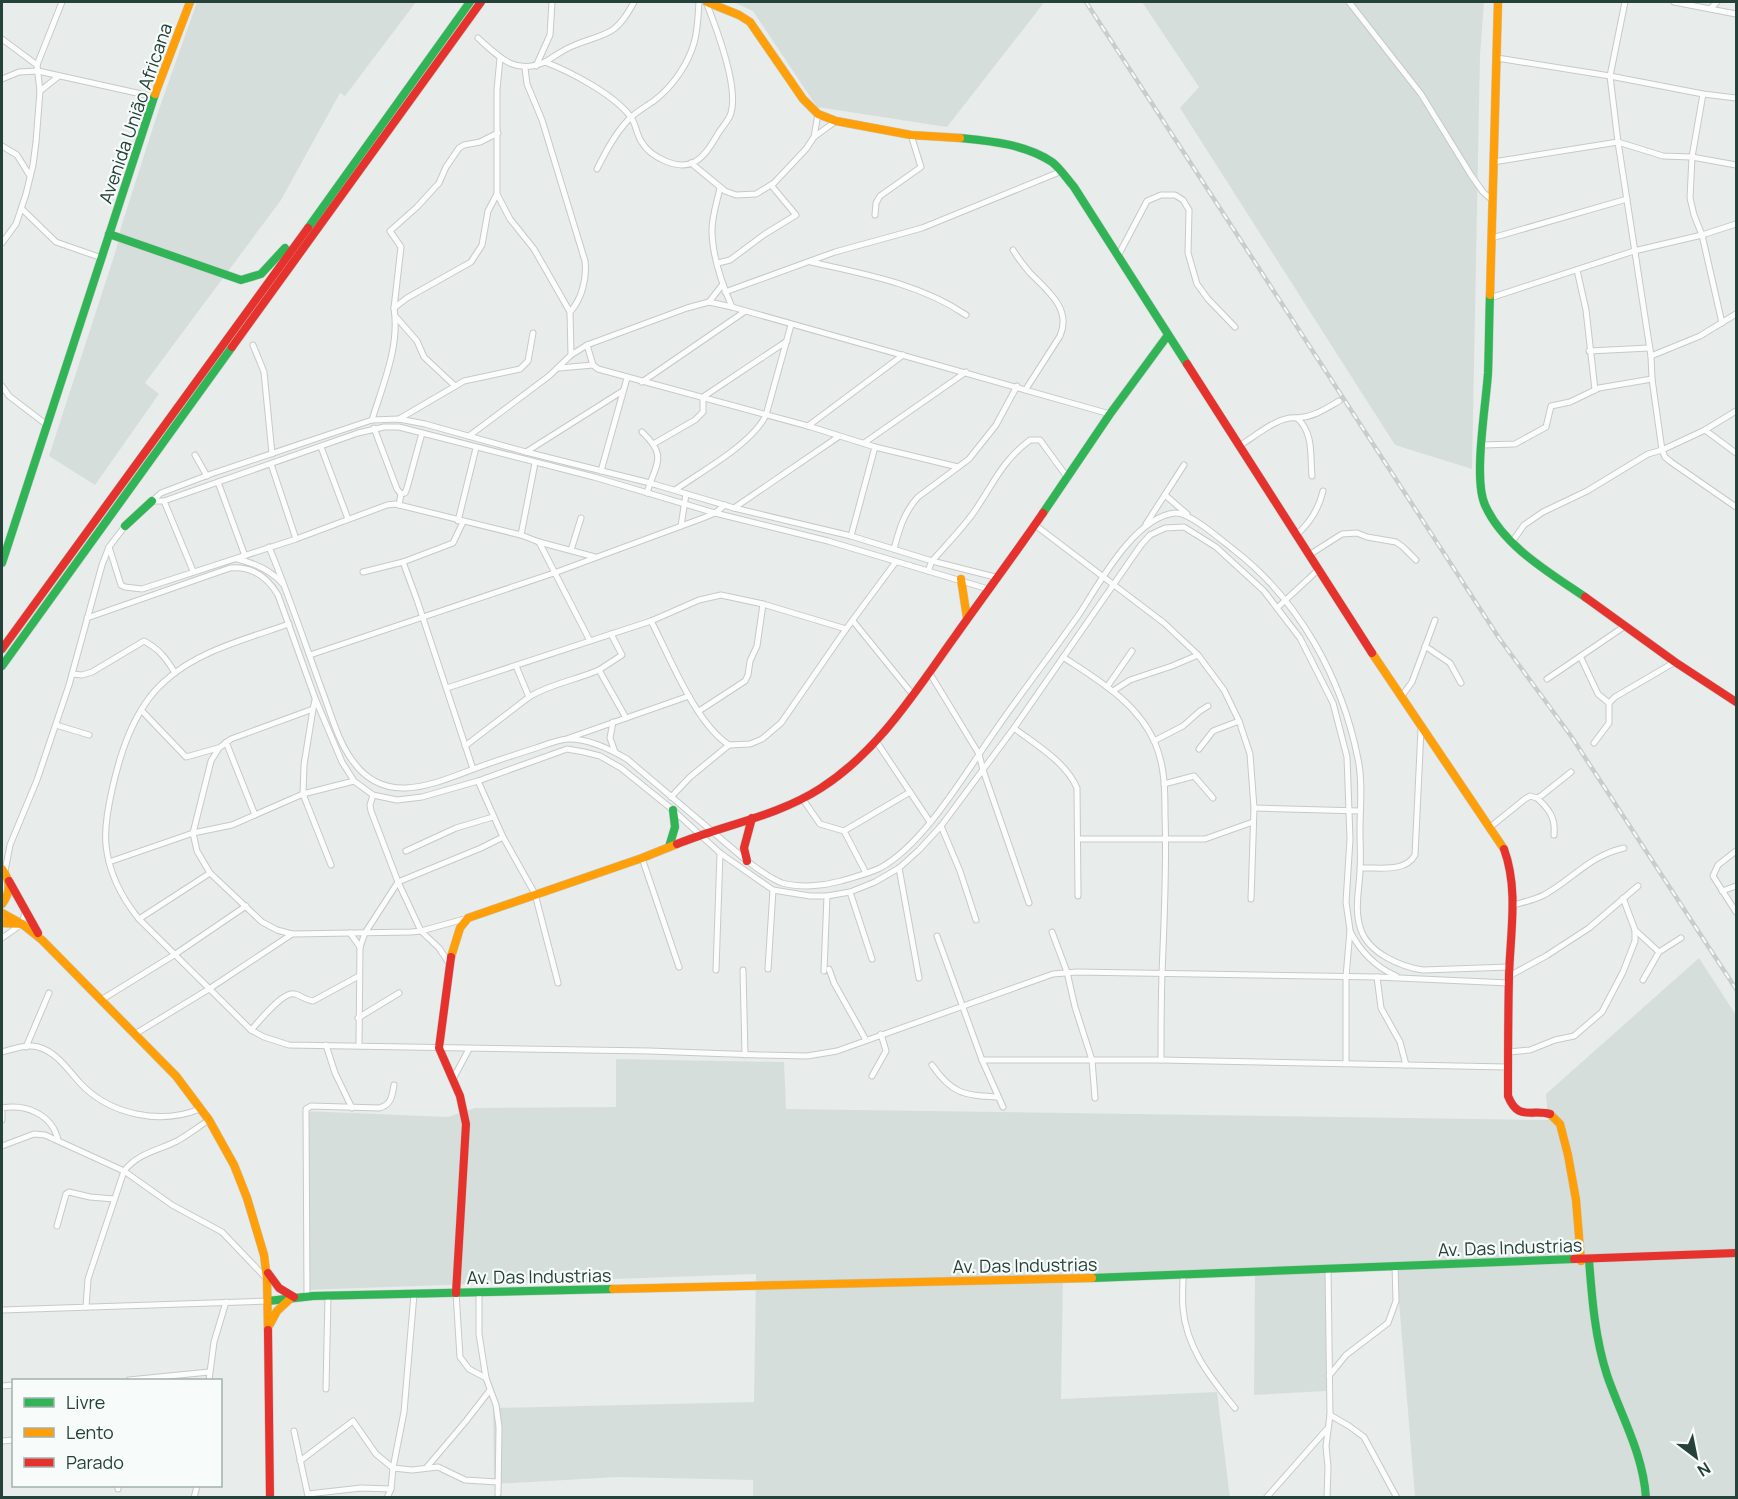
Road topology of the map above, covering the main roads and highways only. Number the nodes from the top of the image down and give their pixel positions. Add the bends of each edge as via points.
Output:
1 (189, 2) edge
2 (470, 2) edge
3 (481, 2) edge
4 (707, 2) edge
5 (1498, 2) edge
6 (342, 180) junction
7 (109, 234) junction
8 (1168, 334) junction
9 (152, 501) road end
10 (125, 526) road end
11 (2, 563) edge
12 (961, 579) road end
13 (967, 618) junction
14 (2, 649) edge
15 (2, 666) edge
16 (1737, 702) edge
17 (673, 810) road end
18 (752, 818) junction
19 (669, 847) junction
20 (747, 861) road end
21 (3, 871) edge
22 (9, 881) junction
23 (2, 904) edge
24 (2, 914) edge
25 (2, 923) edge
26 (22, 924) junction
27 (42, 939) junction
28 (1737, 1253) edge
29 (1585, 1260) junction
30 (266, 1270) junction
31 (456, 1293) junction
32 (293, 1297) junction
33 (268, 1301) junction
34 (268, 1327) junction
35 (270, 1497) edge
36 (1646, 1497) edge

1 - 7 main road, Avenida União Africana
2 - 6 main road
3 - 15 main road
4 - 8 main road via 750,22 803,99 818,114 911,135 1010,145 1053,163 1074,187
5 - 16 main road via 1481,494 1490,514 1512,542 1542,567
6 - 7 main road via 267,271 252,279 234,279
6 - 14 main road
7 - 11 main road, Avenida União Africana
8 - 13 main road
8 - 29 main road via 1421,728 1504,849 1510,866 1513,905 1508,1096 1514,1109 1549,1113 1560,1122 1575,1186
9 - 10 main road
12 - 13 main road
13 - 18 main road via 876,741 843,771 802,798
17 - 19 main road via 675,827
18 - 19 main road
18 - 20 main road via 744,848
19 - 31 main road via 468,918 460,928 449,963 439,1048 460,1096 466,1124
21 - 22 main road
22 - 23 main road via 9,892
22 - 27 main road
24 - 26 main road
25 - 26 main road
26 - 27 main road
27 - 30 main road via 176,1076 209,1120 247,1198
28 - 29 main road, Av. Das Industrias
29 - 31 main road, Av. Das Industrias via 776,1287
29 - 36 main road via 1600,1351 1643,1467
30 - 32 main road
30 - 33 main road
31 - 32 main road, Av. Das Industrias
32 - 33 main road, Av. Das Industrias
32 - 34 main road
33 - 34 main road
34 - 35 main road

